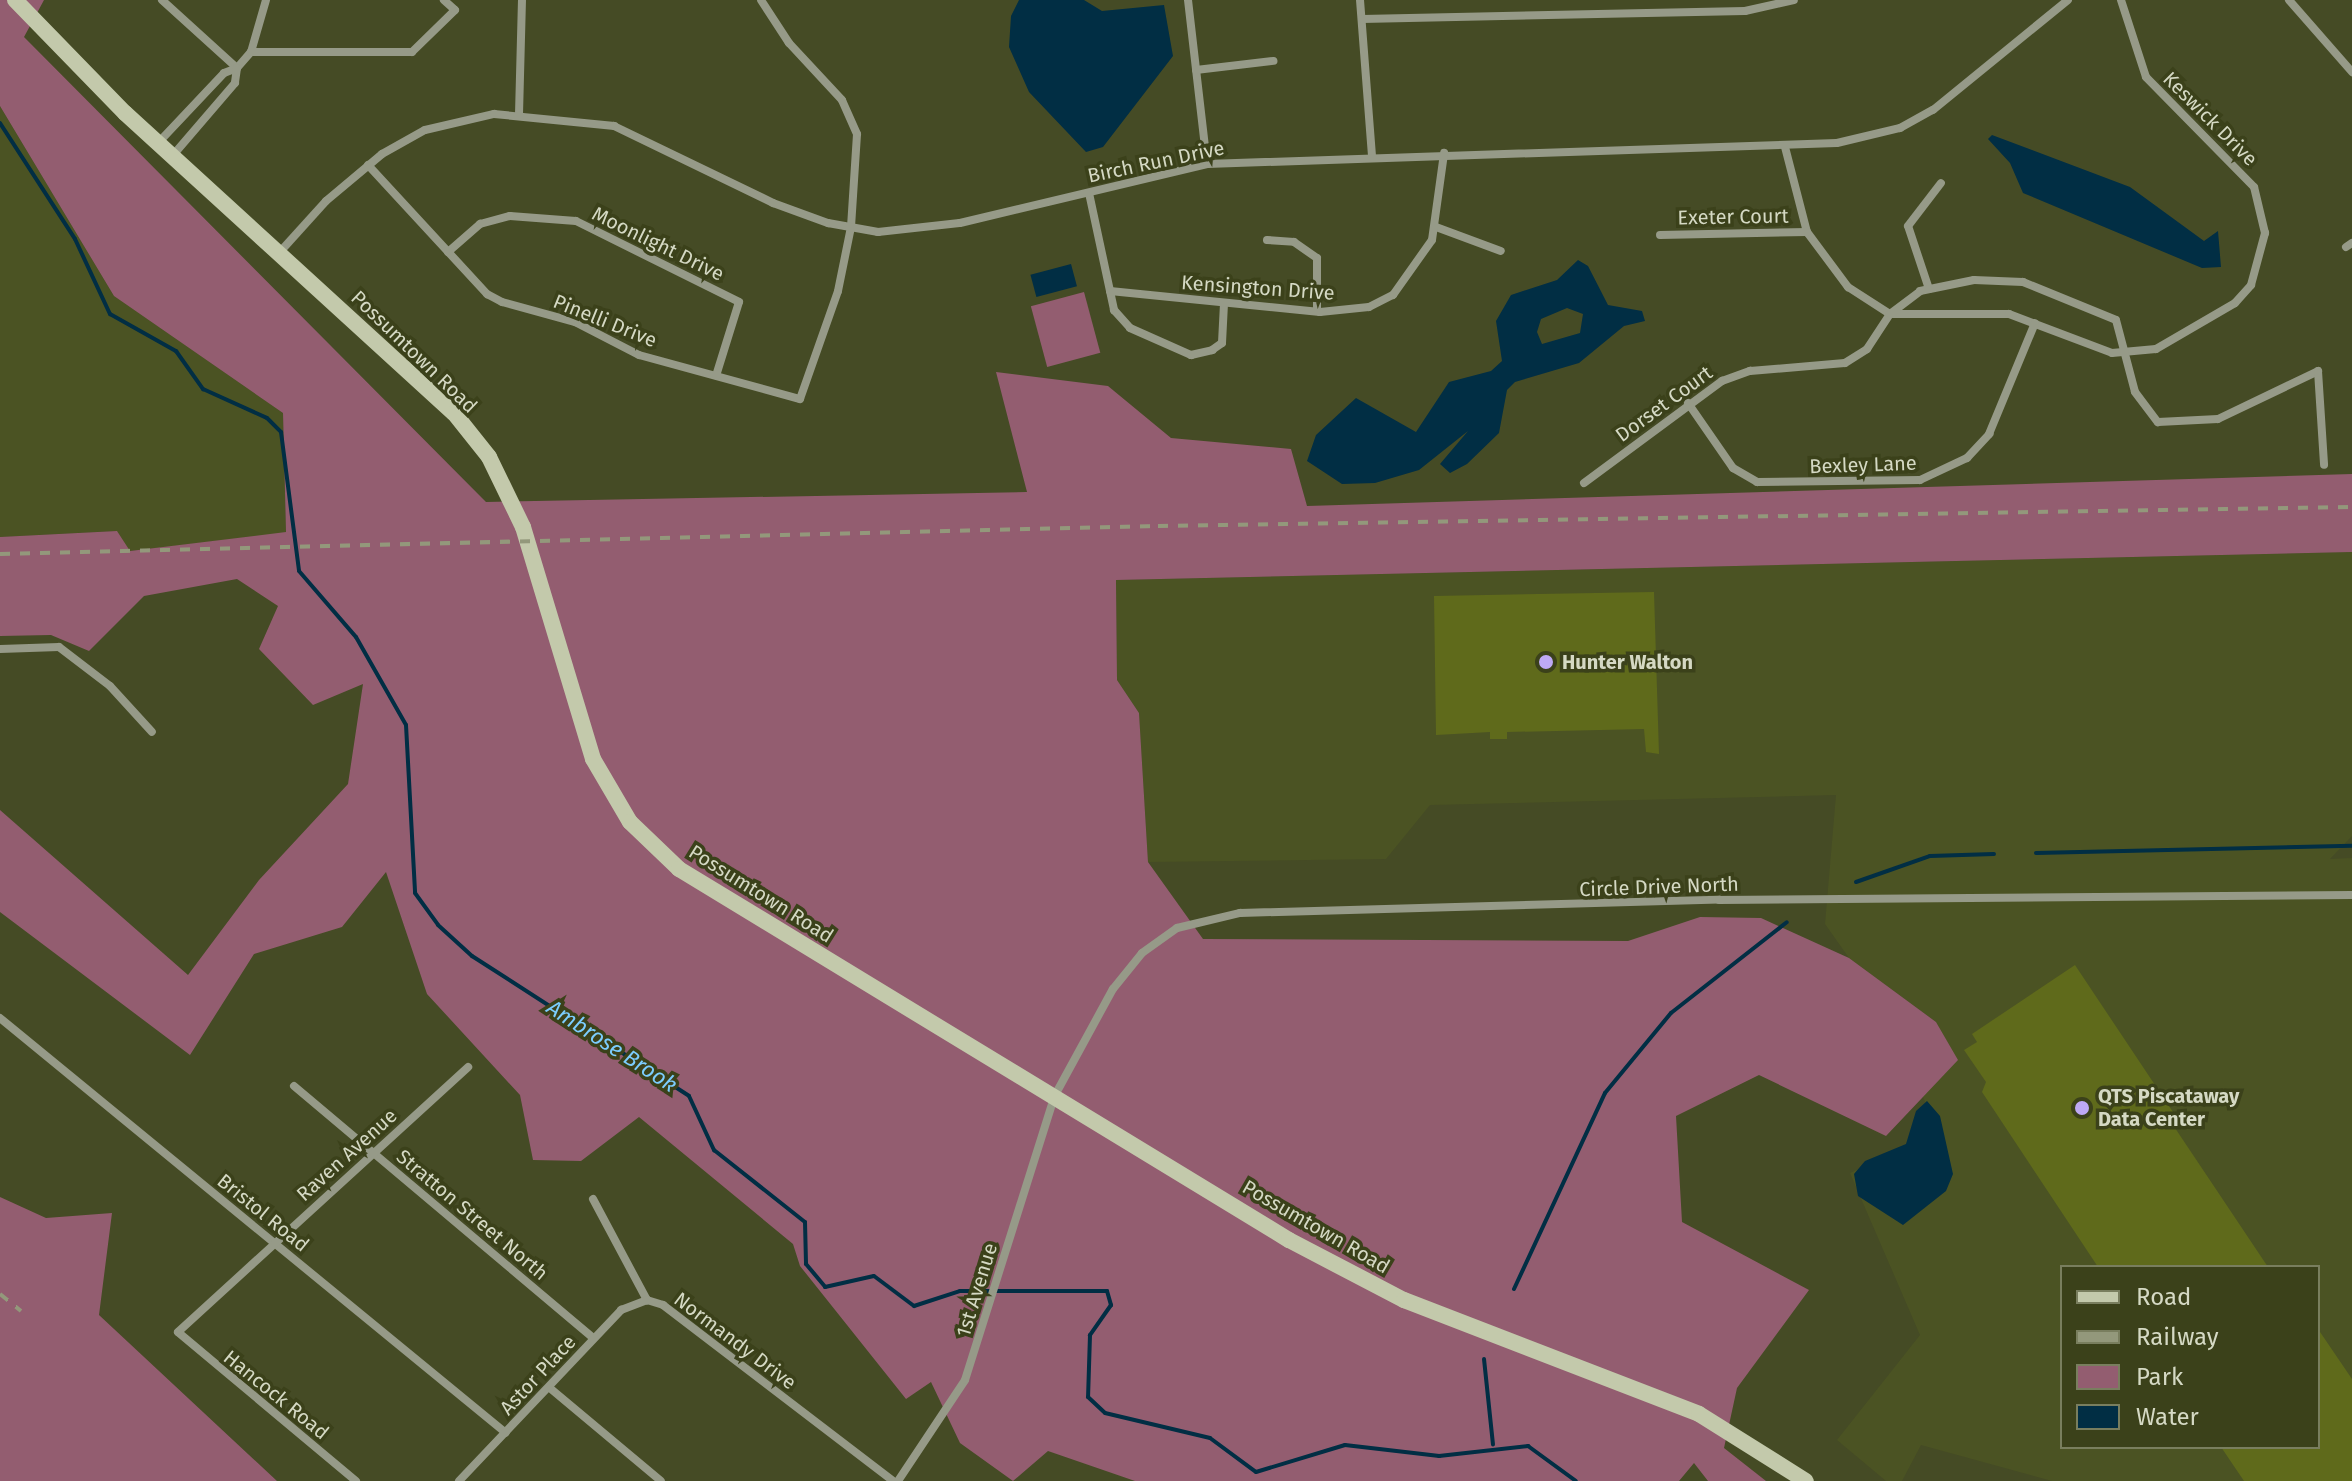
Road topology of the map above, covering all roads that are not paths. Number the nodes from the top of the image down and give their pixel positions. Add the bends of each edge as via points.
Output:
1 (15, 0) edge
2 (162, 0) edge
3 (266, 0) edge
4 (444, 0) edge
5 (522, 0) edge
6 (761, 0) edge
7 (1188, 0) edge
8 (1360, 0) edge
9 (1794, 0) edge
10 (2068, 0) edge
11 (2121, 0) edge
12 (2289, 0) edge
13 (1362, 19) junction
14 (251, 52) junction
15 (1273, 61) dead end
16 (237, 68) junction
17 (1196, 70) junction
18 (2352, 72) edge
19 (519, 114) junction
20 (158, 143) junction
21 (1785, 147) junction
22 (1444, 153) junction
23 (173, 155) junction
24 (1372, 155) junction
25 (1207, 164) junction
26 (368, 165) junction
27 (1941, 183) dead end
28 (1089, 193) junction
29 (851, 227) junction
30 (1436, 227) junction
31 (1807, 232) junction
32 (1660, 235) dead end
33 (1267, 240) dead end
34 (1501, 251) dead end
35 (448, 252) junction
36 (279, 253) junction
37 (1929, 289) junction
38 (1110, 291) junction
39 (1224, 303) junction
40 (1317, 311) junction
41 (1890, 314) junction
42 (2035, 323) junction
43 (2126, 356) junction
44 (716, 376) junction
45 (1688, 403) junction
46 (2324, 465) dead end
47 (1584, 483) dead end
48 (0, 649) edge
49 (152, 732) dead end
50 (2352, 895) edge
51 (0, 1018) edge
52 (468, 1067) dead end
53 (294, 1086) dead end
54 (1056, 1094) junction
55 (374, 1153) junction
56 (593, 1199) dead end
57 (274, 1242) junction
58 (647, 1300) junction
59 (178, 1332) joint
60 (593, 1338) junction
61 (551, 1389) junction
62 (506, 1433) junction
63 (356, 1481) edge
64 (459, 1481) edge
65 (661, 1481) edge
66 (895, 1481) edge
67 (1806, 1481) edge

1 - 20 main road, Possumtown Road
2 - 16 street
3 - 14 street
4 - 14 street via 455,10 412,52
5 - 19 street
6 - 29 street via 789,43 842,100 857,134
7 - 17 street
8 - 13 street
9 - 13 street via 1745,11
10 - 21 street, Birch Run Drive via 1933,110 1900,128 1837,143
11 - 43 street, Keswick Drive via 2146,77 2254,187 2265,233 2251,285 2235,303 2184,337
12 - 18 street
13 - 24 street
14 - 16 street
15 - 17 street
16 - 20 street via 224,73
16 - 23 street via 235,83
17 - 25 street
19 - 26 street, Birch Run Drive via 425,130
19 - 29 street, Birch Run Drive via 614,126 773,203
20 - 23 main road, Possumtown Road
21 - 22 street, Birch Run Drive
21 - 31 street
22 - 24 street, Birch Run Drive
22 - 30 street, Kensington Drive
23 - 36 main road, Possumtown Road
24 - 25 street, Birch Run Drive
25 - 28 street, Birch Run Drive
26 - 35 street, Pinelli Drive
26 - 36 street, Birch Run Drive
27 - 37 street via 1908,226
28 - 29 street, Birch Run Drive via 918,230
28 - 38 street
29 - 44 street, Pinelli Drive via 838,291 800,399
30 - 34 street
30 - 40 street, Kensington Drive via 1393,295 1369,307
31 - 32 street, Exeter Court
31 - 41 street via 1848,287
33 - 40 street via 1294,242 1317,258
35 - 44 street, Pinelli Drive via 502,302 575,322 639,355
35 - 44 street, Moonlight Drive via 480,224 510,216 576,221 739,302
36 - 54 main road, Possumtown Road via 454,413 489,457 523,527 593,759 630,822 679,869
37 - 41 street
37 - 43 street via 1974,280 2023,282 2116,320
38 - 39 street, Kensington Drive
38 - 39 street via 1114,310 1130,328 1191,355 1222,343
39 - 40 street, Kensington Drive
41 - 42 street via 1990,313
41 - 45 street, Dorset Court via 1867,349 1845,363 1734,375
42 - 43 street
42 - 45 street, Bexley Lane via 1989,434 1967,458 1920,480 1757,482 1733,468
43 - 46 street via 2147,414 2168,423 2218,419 2318,371
45 - 47 street, Dorset Court
48 - 49 street via 59,647 110,686
50 - 54 street, Circle Drive North via 1719,900 1240,913 1177,928 1142,953 1113,989
51 - 57 street, Bristol Road
52 - 55 street, Raven Avenue
53 - 55 street, Stratton Street North
54 - 66 street, 1st Avenue via 965,1380
54 - 67 main road, Possumtown Road via 1289,1240 1404,1300 1699,1414
55 - 57 street, Raven Avenue
55 - 60 street, Stratton Street North
56 - 58 street, Normandy Drive
57 - 59 street, Raven Avenue
57 - 62 street, Bristol Road
58 - 60 street, Astor Place via 621,1310
58 - 66 street, Normandy Drive via 663,1305
59 - 63 street, Hancock Road
60 - 61 street, Astor Place
61 - 62 street, Astor Place
61 - 65 street
62 - 64 street, Astor Place

